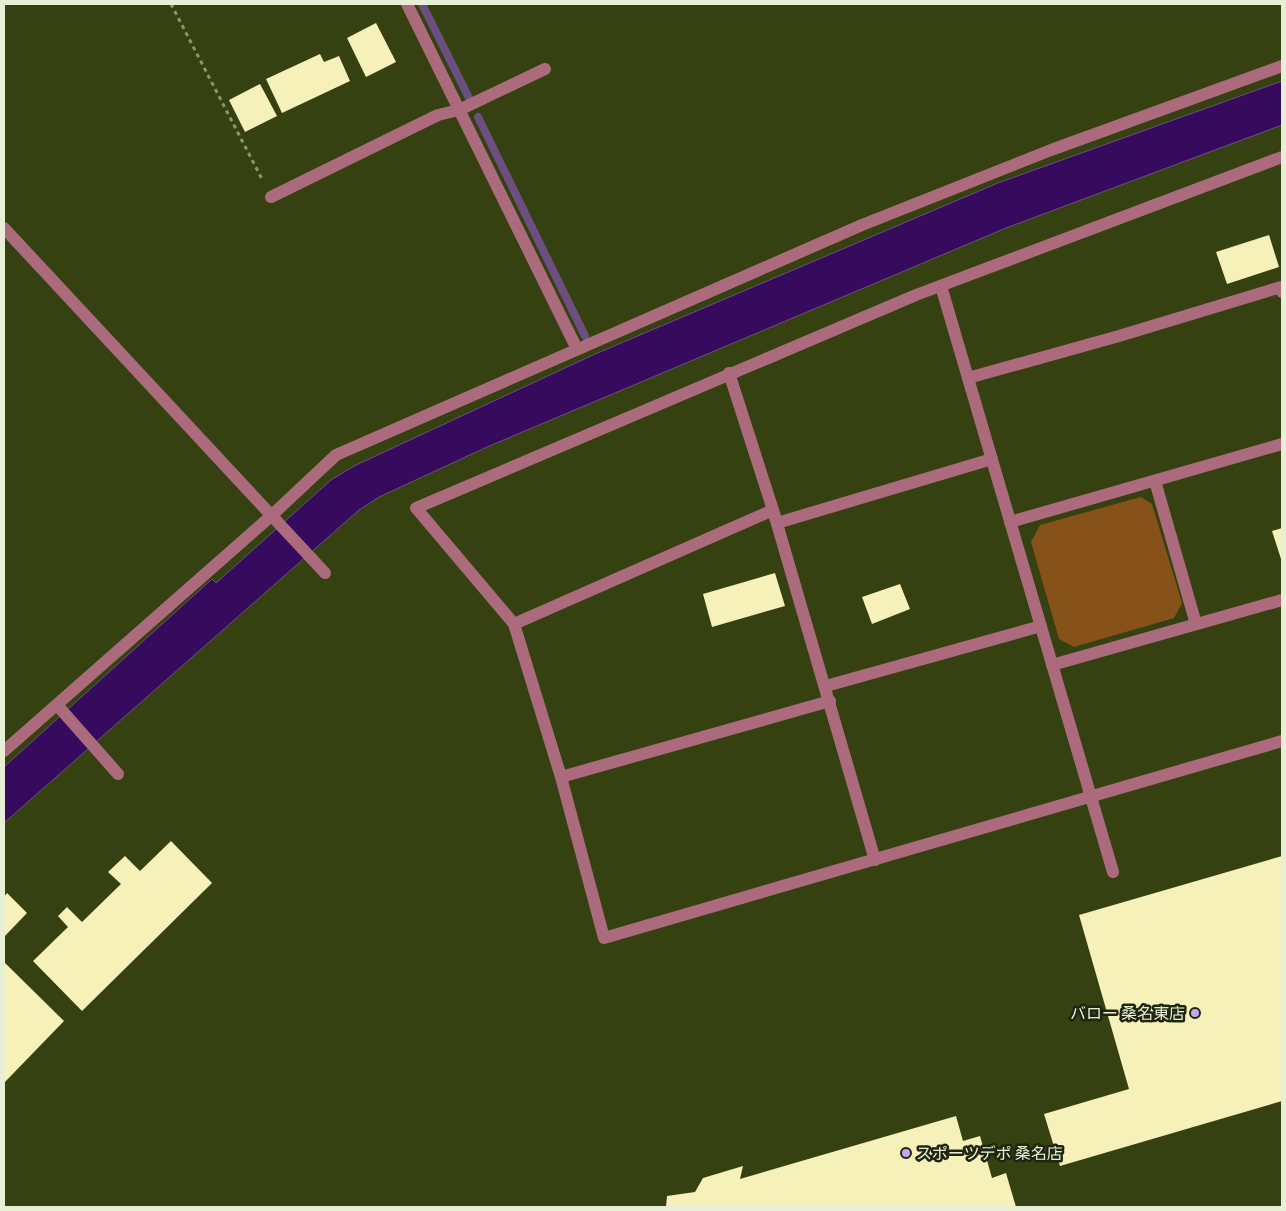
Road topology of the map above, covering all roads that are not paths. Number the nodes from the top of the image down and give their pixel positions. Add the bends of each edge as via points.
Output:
1 (407, 4) edge
2 (1282, 66) edge
3 (544, 69) dead end
4 (459, 110) junction
5 (1282, 157) edge
6 (271, 197) road end
7 (4, 228) edge
8 (941, 286) junction
9 (1282, 292) edge
10 (577, 349) junction
11 (729, 373) junction
12 (968, 378) junction
13 (1282, 444) edge
14 (992, 459) junction
15 (1155, 481) junction
16 (773, 510) junction
17 (271, 516) junction
18 (1010, 522) junction
19 (777, 523) junction
20 (325, 573) dead end
21 (1282, 600) edge
22 (514, 624) junction
23 (1196, 624) junction
24 (1041, 626) junction
25 (1052, 665) junction
26 (826, 686) junction
27 (830, 701) junction
28 (57, 705) junction
29 (1282, 741) edge
30 (4, 751) edge
31 (118, 774) dead end
32 (561, 778) junction
33 (1091, 797) junction
34 (875, 860) junction
35 (1113, 872) dead end

1 - 4 street
2 - 10 street via 1051,150 871,222
3 - 4 street
4 - 6 street via 438,115
4 - 10 street
5 - 8 street
7 - 17 street
8 - 11 street
8 - 12 street
9 - 12 street via 1281,287
10 - 17 street via 336,455
11 - 16 street
11 - 22 street via 416,508
12 - 14 street
13 - 15 street
14 - 18 street
14 - 19 street
15 - 18 street
15 - 23 street
16 - 19 street
16 - 22 street
17 - 20 street
17 - 28 street
18 - 24 street
19 - 26 street
21 - 23 street
22 - 32 street
23 - 25 street
24 - 25 street
24 - 26 street
25 - 33 street
26 - 27 street
27 - 32 street
27 - 34 street
28 - 30 street
28 - 31 street
29 - 33 street
32 - 34 street via 604,938
33 - 34 street
33 - 35 street

